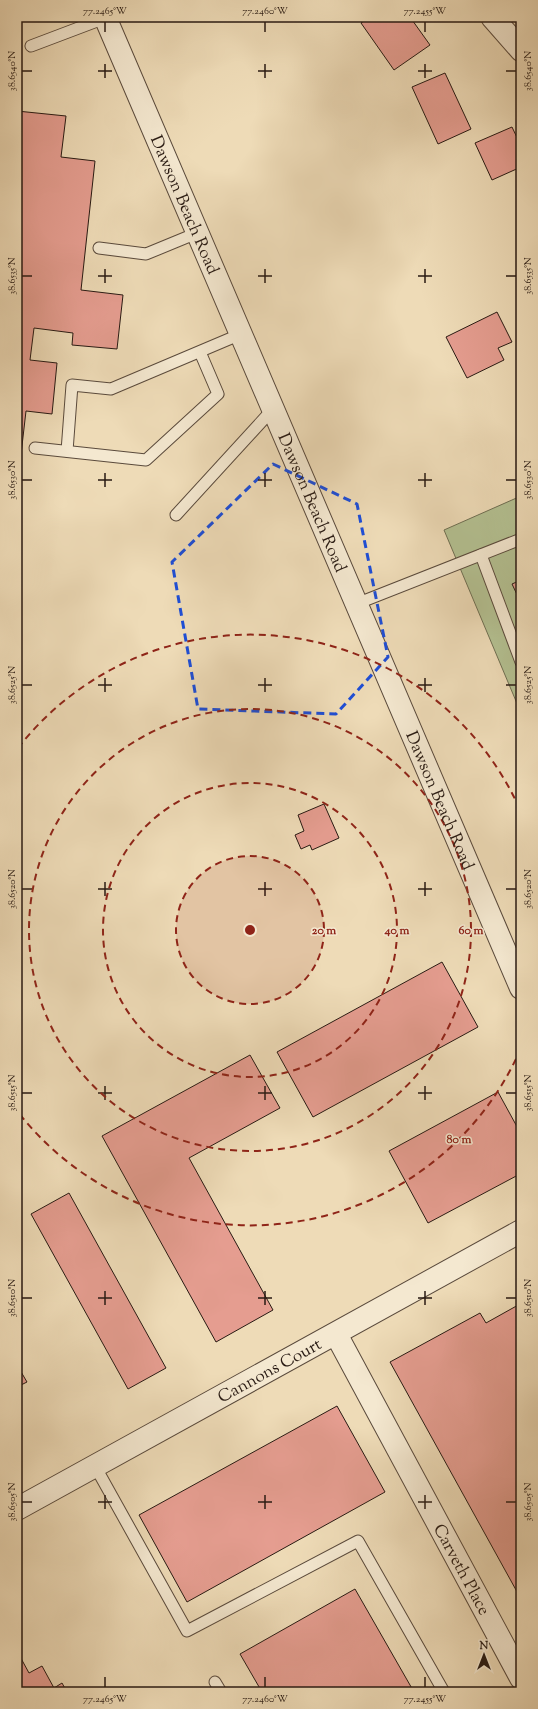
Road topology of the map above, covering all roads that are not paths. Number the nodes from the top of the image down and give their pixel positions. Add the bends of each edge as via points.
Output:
1 (105, 17) edge
2 (492, 17) edge
3 (31, 46) dead end
4 (521, 50) edge
5 (197, 233) junction
6 (99, 248) dead end
7 (241, 334) junction
8 (200, 352) junction
9 (273, 409) junction
10 (35, 448) dead end
11 (67, 451) junction
12 (176, 515) dead end
13 (521, 539) edge
14 (481, 555) junction
15 (356, 604) junction
16 (521, 662) edge
17 (521, 988) edge
18 (521, 1231) edge
19 (336, 1334) junction
20 (95, 1466) junction
21 (17, 1509) edge
22 (521, 1678) edge
23 (444, 1692) edge

1 - 3 lane
1 - 5 street, Dawson Beach Road
2 - 4 street
5 - 6 lane via 146,254
5 - 7 street, Dawson Beach Road
7 - 8 lane
7 - 9 street, Dawson Beach Road
8 - 11 lane via 110,390 72,385
8 - 11 lane via 218,394 146,460
9 - 12 lane
9 - 15 street, Dawson Beach Road
10 - 11 lane
13 - 14 lane
14 - 15 lane
14 - 16 lane
15 - 17 street, Dawson Beach Road
18 - 19 street, Cannons Court
19 - 20 street, Cannons Court
19 - 22 street, Carveth Place
20 - 21 street, Cannons Court
20 - 23 lane via 187,1631 358,1541

